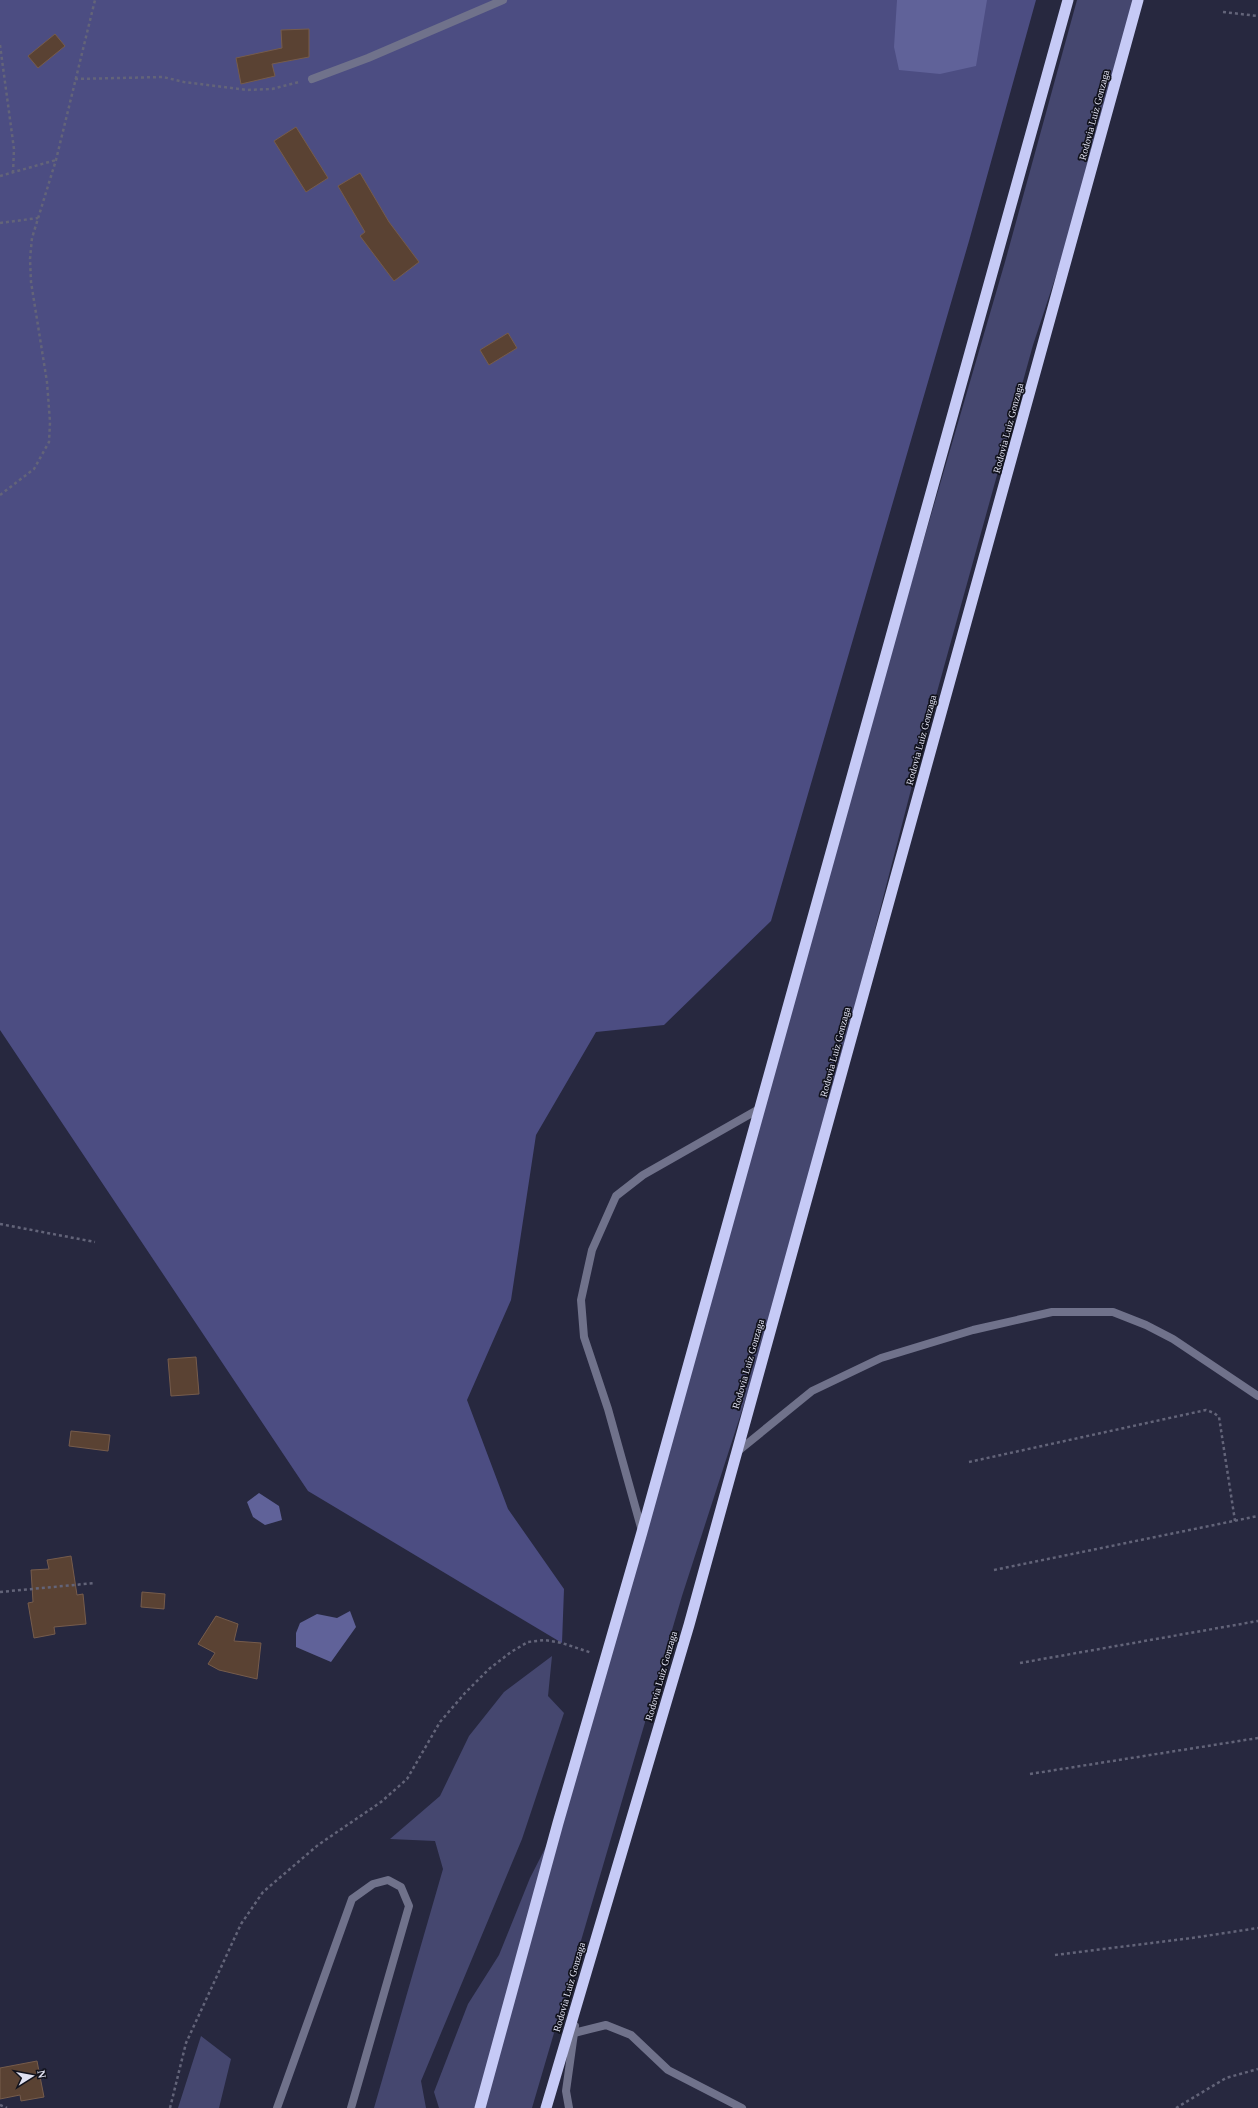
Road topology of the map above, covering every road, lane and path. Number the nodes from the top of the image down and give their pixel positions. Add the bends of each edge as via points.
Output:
1 (95, 0) edge
2 (503, 0) edge
3 (1068, 0) edge
4 (1138, 0) edge
5 (1223, 12) dead end
6 (1258, 16) edge
7 (0, 45) edge
8 (75, 79) junction
9 (312, 79) joint
10 (56, 160) junction
11 (13, 173) junction
12 (0, 176) edge
13 (38, 218) junction
14 (0, 223) edge
15 (0, 495) edge
16 (759, 1109) junction
17 (0, 1224) edge
18 (95, 1242) dead end
19 (1258, 1396) edge
20 (737, 1452) junction
21 (969, 1462) dead end
22 (1258, 1516) edge
23 (1235, 1521) junction
24 (642, 1532) junction
25 (994, 1570) dead end
26 (95, 1583) dead end
27 (0, 1592) edge
28 (1258, 1621) edge
29 (606, 1658) junction
30 (1020, 1663) dead end
31 (1258, 1738) edge
32 (1030, 1774) dead end
33 (1258, 1928) edge
34 (1055, 1955) dead end
35 (580, 1991) junction
36 (574, 2033) junction
37 (1258, 2069) edge
38 (0, 2105) edge
39 (7, 2108) edge
40 (170, 2108) edge
41 (277, 2108) edge
42 (351, 2108) edge
43 (480, 2108) edge
44 (546, 2108) edge
45 (569, 2108) edge
46 (742, 2108) edge
47 (1176, 2108) edge

1 - 8 path
2 - 9 street
3 - 16 highway
4 - 20 highway, Rodovia Luiz Gonzaga
5 - 6 path
7 - 11 path via 14,149
8 - 9 path via 163,77 246,90 272,89
8 - 10 path
10 - 11 path
10 - 13 path
11 - 12 path
13 - 14 path
13 - 15 path via 32,238 31,282 47,382 49,442 34,469
16 - 24 highway
16 - 24 street via 643,1174 616,1196 592,1250 582,1300 584,1338 608,1409
17 - 18 path
19 - 20 street via 1174,1339 1146,1325 1113,1312 1052,1312 973,1330 881,1358 812,1391
20 - 35 highway, Rodovia Luiz Gonzaga via 689,1625
21 - 23 path via 1206,1410 1211,1411 1218,1418
22 - 23 path
23 - 25 path
24 - 29 highway
26 - 27 path
28 - 30 path
29 - 40 path via 545,1640 528,1642 511,1652 475,1683 440,1722 407,1778 381,1802 318,1845 263,1892 241,1924 186,2043
29 - 43 highway
31 - 32 path
33 - 34 path
35 - 36 street
35 - 44 highway, Rodovia Luiz Gonzaga
36 - 45 street via 566,2091
36 - 46 street via 606,2026 631,2035 668,2070
37 - 47 path via 1226,2078
38 - 39 path
41 - 42 street via 352,1899 373,1884 388,1880 401,1887 409,1906

